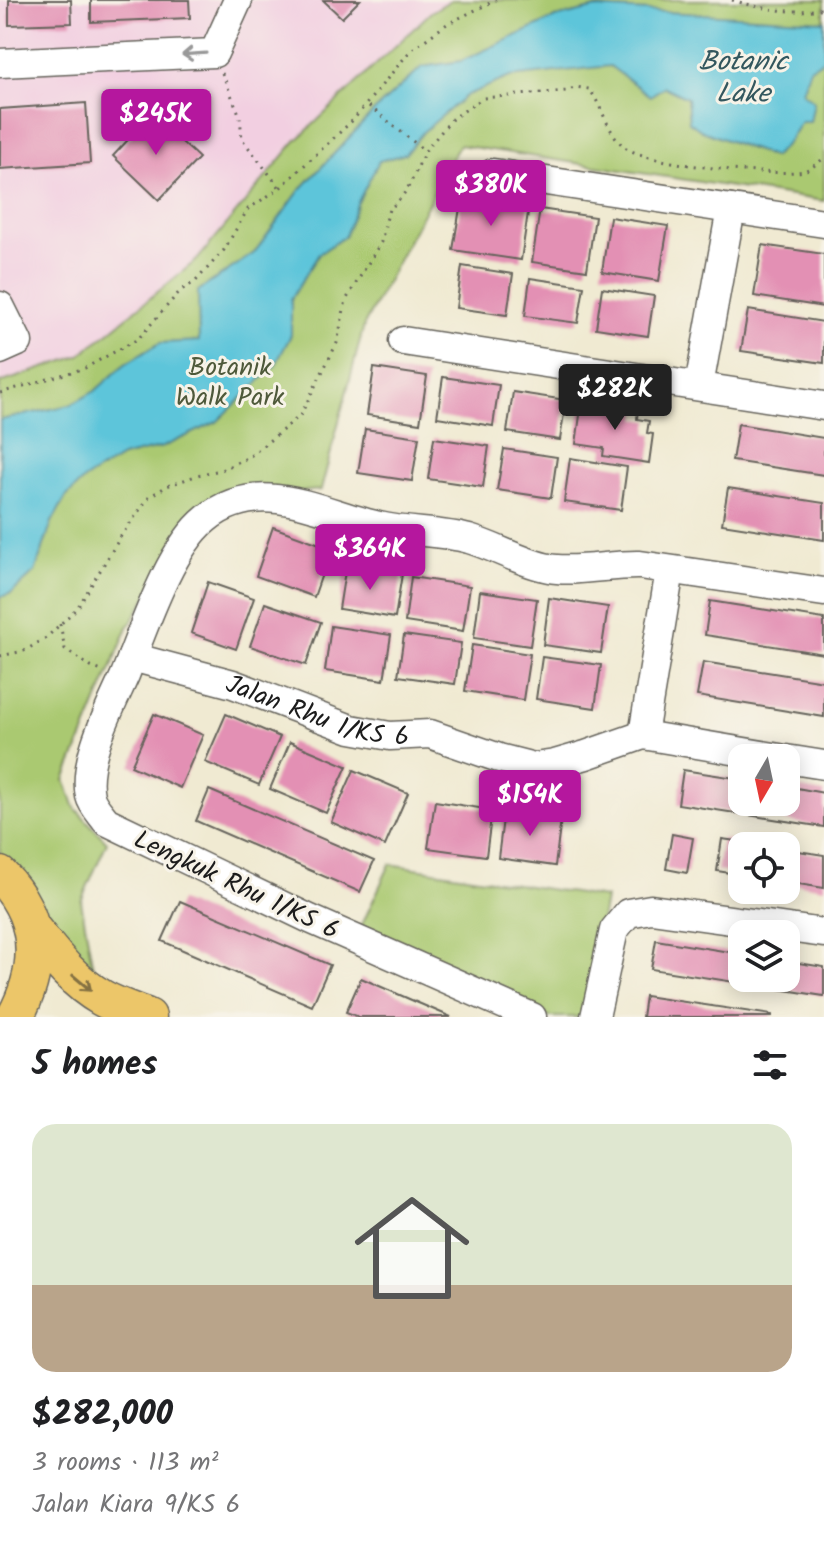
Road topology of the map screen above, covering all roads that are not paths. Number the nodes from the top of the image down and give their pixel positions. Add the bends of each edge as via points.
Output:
1 (238, 0) edge
2 (0, 63) edge
3 (493, 173) dead end
4 (731, 209) junction
5 (824, 223) edge
6 (0, 306) edge
7 (403, 341) dead end
8 (0, 350) edge
9 (699, 386) junction
10 (824, 406) edge
11 (670, 570) junction
12 (824, 592) edge
13 (127, 668) junction
14 (643, 735) junction
15 (728, 749) edge
16 (800, 761) edge
17 (824, 765) edge
18 (0, 875) edge
19 (31, 927) junction
20 (824, 933) edge
21 (17, 1017) edge
22 (148, 1017) edge
23 (532, 1017) edge
24 (595, 1017) edge

1 -> 2 street via 214,53
3 - 4 street
4 - 5 street
4 - 9 street
6 - 8 street via 18,342
7 - 9 street
9 - 10 street
11 - 12 street, Lengkuk Rhu 1/KS 6
11 - 13 street, Lengkuk Rhu 1/KS 6 via 614,564 550,569 467,539 382,527 287,500 231,502 204,520 174,559
11 - 14 street
13 - 14 street, Jalan Rhu 1/KS 6 via 233,684 351,729 390,736 430,734 534,767
13 - 23 street, Lengkuk Rhu 1/KS 6 via 97,741 89,779 90,798 106,821
14 - 15 street
16 - 17 street
18 - 19 main road via 20,900
19 - 21 main road via 35,958
19 -> 22 main road via 83,985
20 - 24 street via 651,909 628,913 614,930

